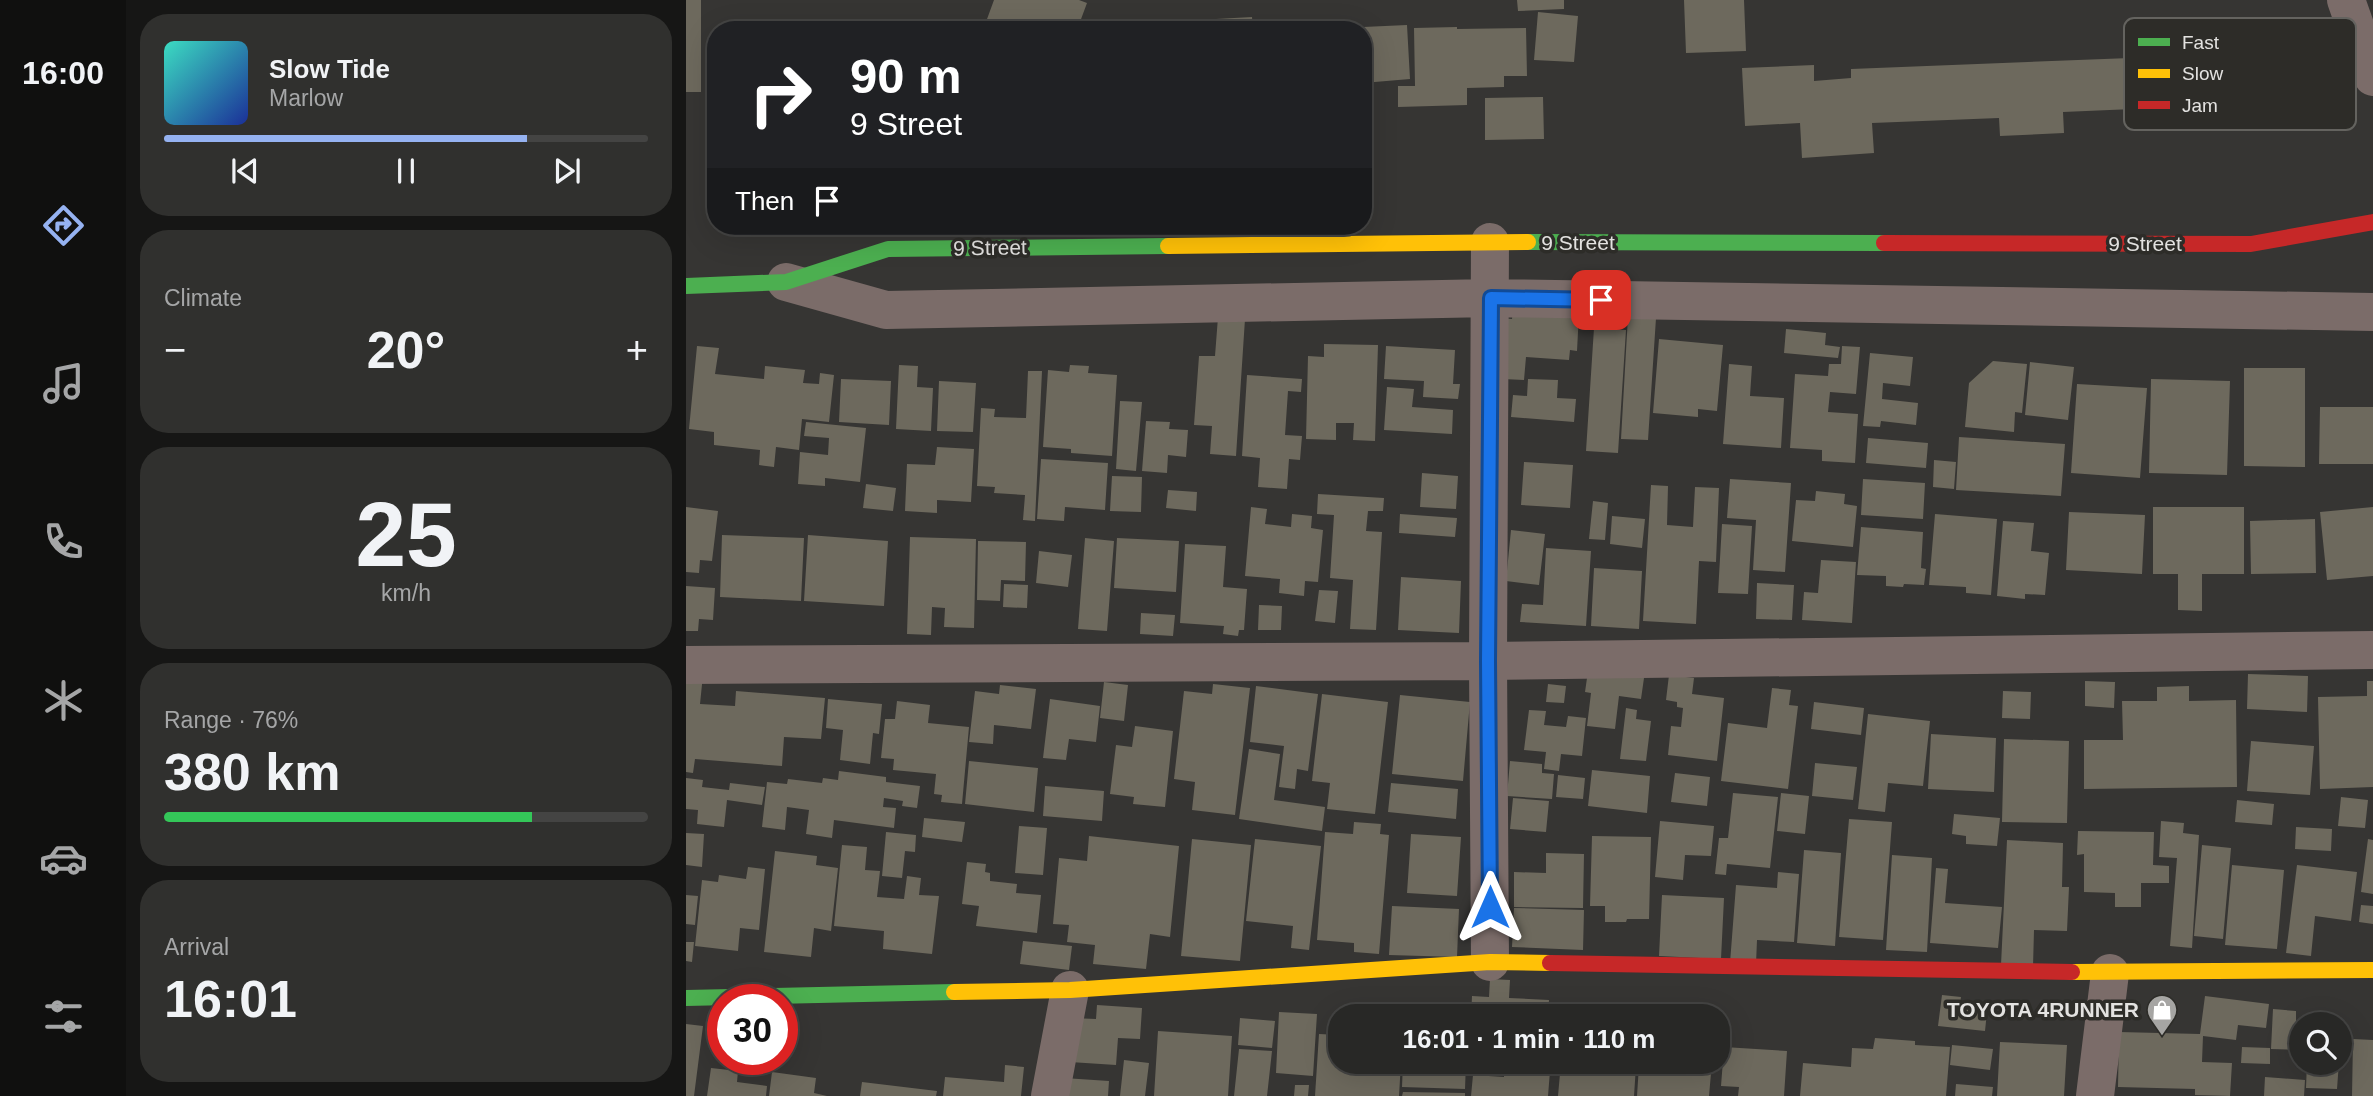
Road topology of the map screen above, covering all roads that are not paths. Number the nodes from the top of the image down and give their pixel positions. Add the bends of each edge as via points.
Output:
1 (2346, 0) edge
2 (2352, 18) edge
3 (2356, 29) edge
4 (2373, 77) edge
5 (2373, 222) edge
6 (1490, 242) junction
7 (786, 282) junction
8 (686, 286) edge
9 (1491, 298) junction
10 (2373, 312) edge
11 (2373, 650) edge
12 (1488, 661) junction
13 (686, 665) edge
14 (1490, 962) junction
15 (2373, 970) edge
16 (2110, 974) junction
17 (1070, 990) junction
18 (686, 998) edge
19 (1050, 1096) edge
20 (2095, 1096) edge

1 - 2 street
3 - 4 street
5 - 6 street, 9 Street via 2251,244
6 - 7 street, 9 Street via 888,249
6 - 9 street
7 - 8 street, 9 Street
7 - 9 street, 9 Street via 886,310
9 - 10 street, 9 Street
9 - 12 street
11 - 12 street
12 - 13 street
12 - 14 street
14 - 16 street
14 - 17 street
15 - 16 street
16 - 20 street
17 - 18 street
17 - 19 street

